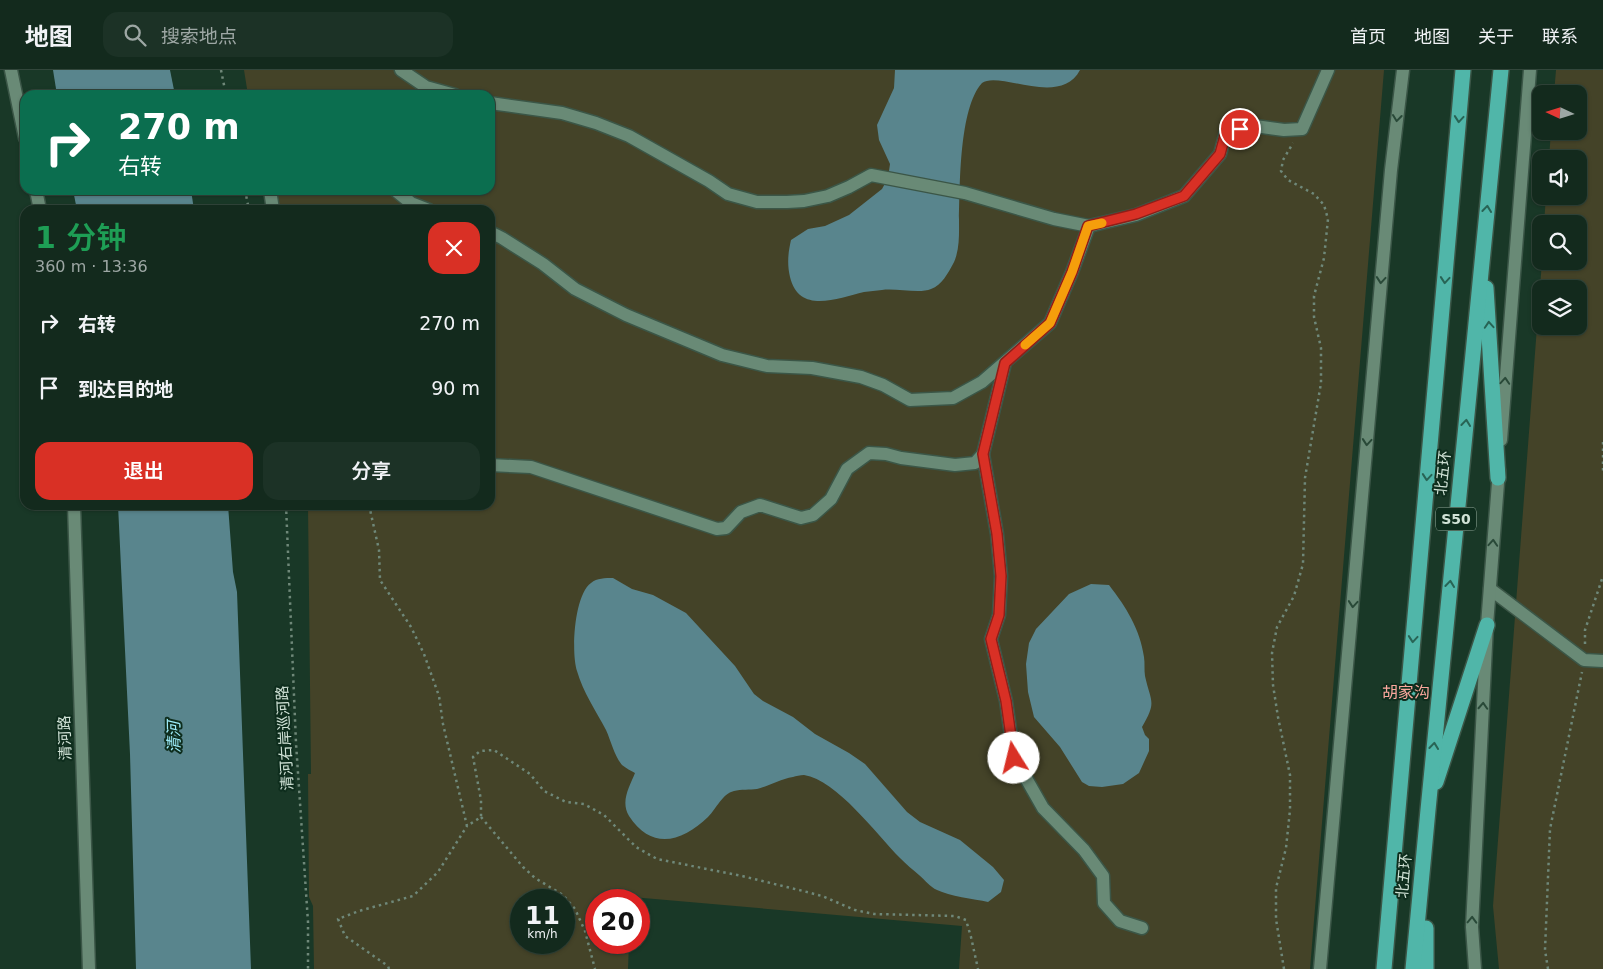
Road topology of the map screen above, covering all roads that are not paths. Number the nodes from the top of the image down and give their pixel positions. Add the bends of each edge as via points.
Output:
1 (11, 70) edge
2 (402, 70) edge
3 (1328, 70) edge
4 (1403, 70) edge
5 (1463, 70) edge
6 (1501, 70) edge
7 (1530, 70) edge
8 (437, 90) edge
9 (495, 104) edge
10 (20, 114) edge
11 (401, 195) edge
12 (416, 205) edge
13 (1088, 226) junction
14 (495, 234) edge
15 (1484, 242) junction
16 (1005, 363) junction
17 (983, 454) junction
18 (495, 465) edge
19 (1498, 478) junction
20 (74, 510) edge
21 (1490, 589) junction
22 (1487, 625) junction
23 (1603, 661) edge
24 (1428, 810) junction
25 (1426, 832) junction
26 (1142, 928) dead end
27 (89, 969) edge
28 (1320, 969) edge
29 (1384, 969) edge
30 (1414, 969) edge
31 (1426, 969) edge
32 (1475, 969) edge

1 - 10 street
2 - 8 street via 426,87
3 - 13 street via 1302,129 1255,126 1226,132 1220,154 1184,196 1136,214
4 -> 28 street via 1391,170
5 -> 29 highway, 北五环 / S50
15 -> 6 highway, 北五环 / S50
19 -> 7 street
9 - 13 street via 562,113 596,123 629,136 728,194 756,202 804,201 828,196 871,175 966,193
11 - 12 street
13 - 16 street via 1050,323
14 - 16 street via 543,264 574,289 626,315 722,355 768,366 812,368 861,377 910,400 953,398 982,382
19 -> 15 highway
24 -> 15 highway, 北五环 / S50
16 - 17 street
17 - 18 street via 975,463 955,465 869,453 847,469 831,499 813,515 801,518 760,505 740,512 726,528 717,529 531,467
17 - 26 street via 1001,576 999,615 991,639 1006,701 1014,758 1043,808 1084,850 1103,876 1104,903 1120,921
21 -> 19 street
20 - 27 street, 清河路
21 - 22 street
21 - 23 street via 1584,660
22 - 24 highway
32 -> 22 street via 1472,927
24 - 25 highway, 北五环 / S50
25 - 30 highway, 北五环 / S50
25 - 31 highway

